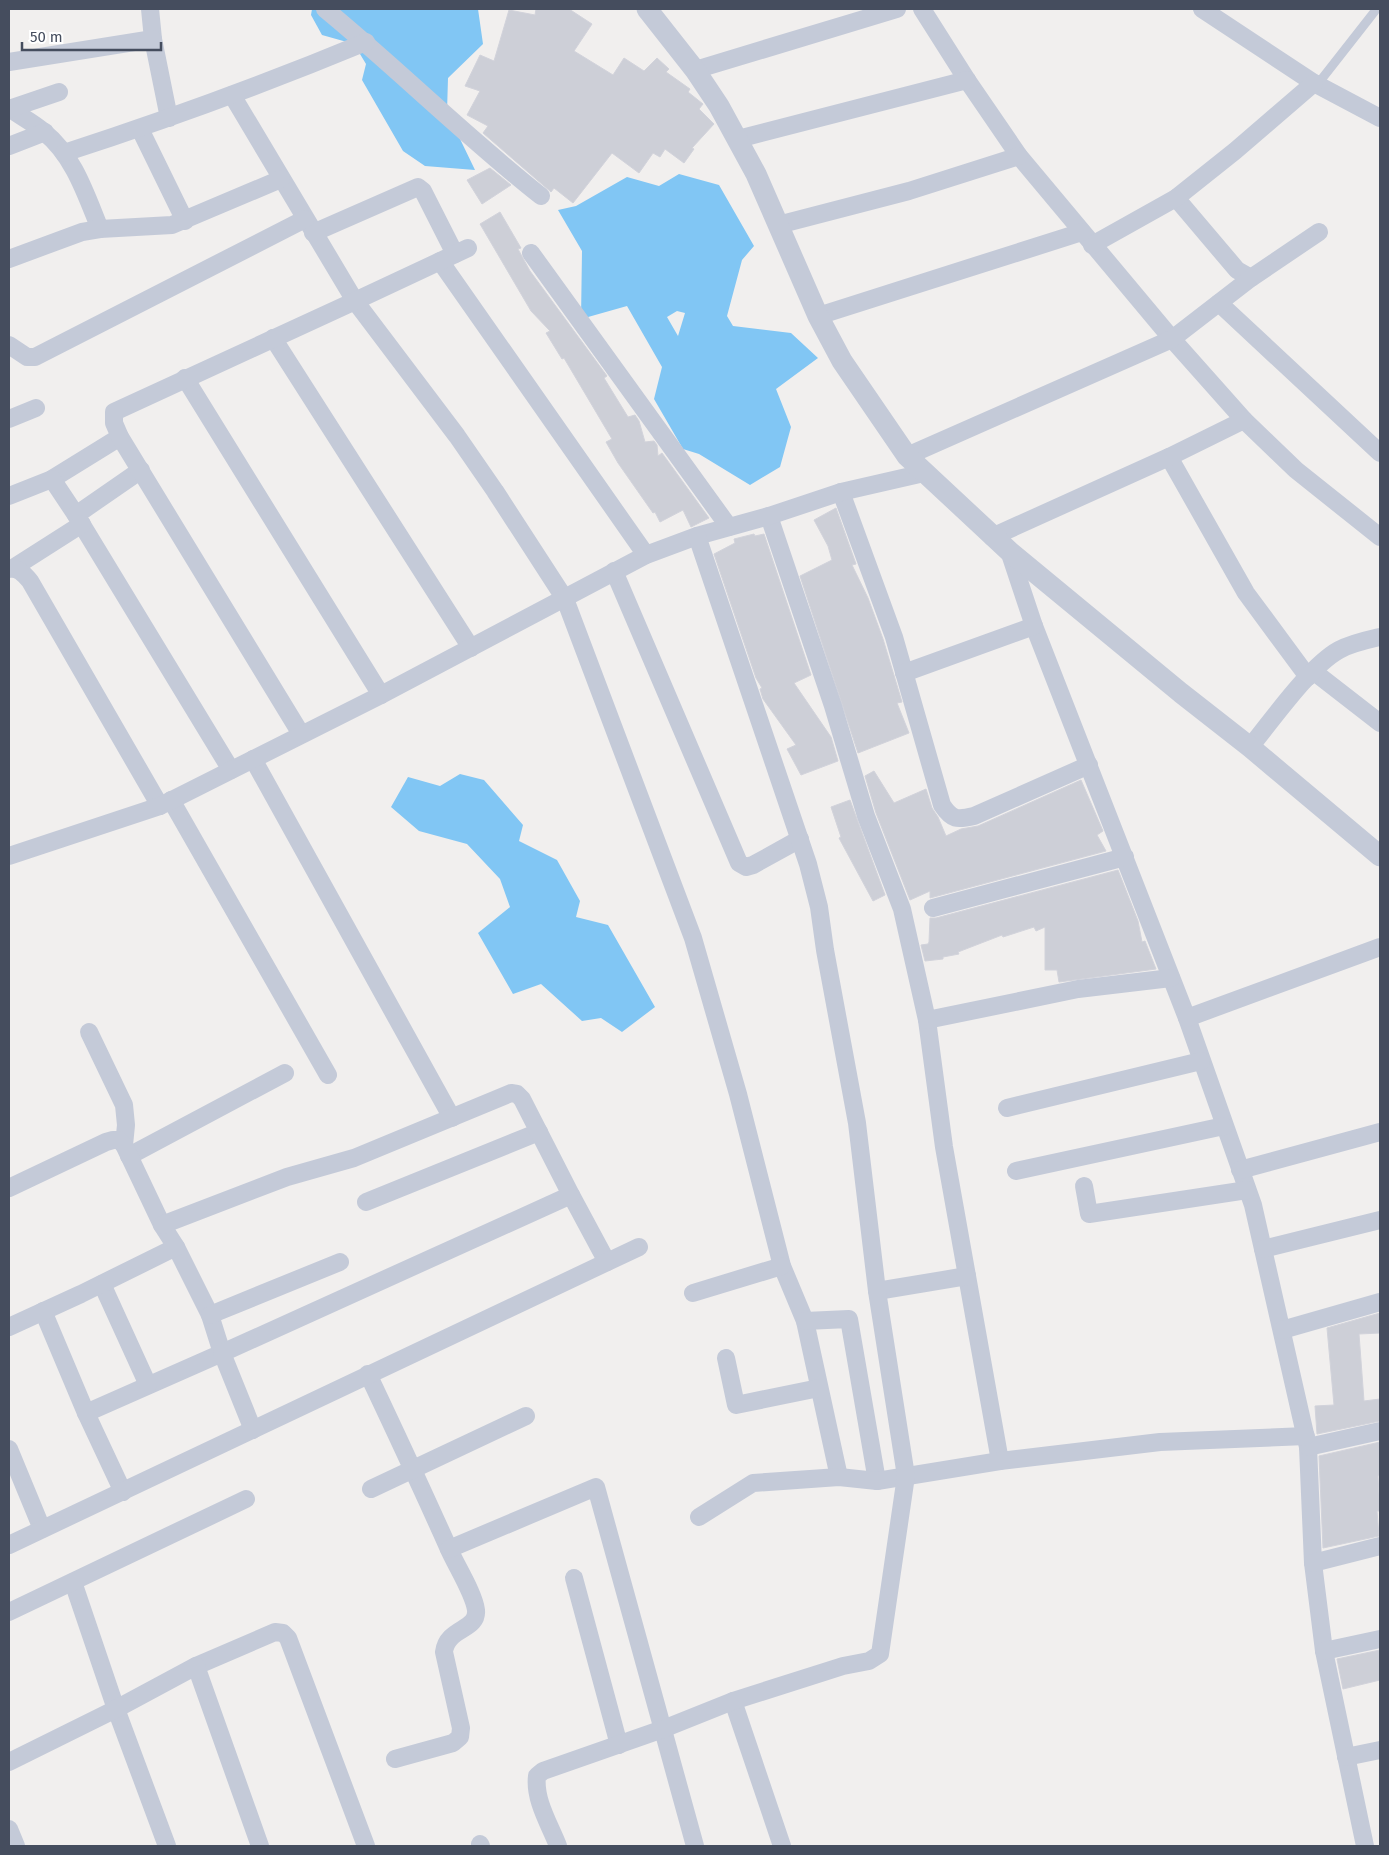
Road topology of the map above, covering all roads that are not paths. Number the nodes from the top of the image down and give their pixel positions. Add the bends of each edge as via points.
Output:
1 (150, 9) edge
2 (325, 9) edge
3 (647, 9) edge
4 (897, 9) edge
5 (922, 9) edge
6 (1202, 9) edge
7 (1375, 11) dead end
8 (153, 39) junction
9 (366, 42) junction
10 (9, 62) edge
11 (695, 70) junction
12 (966, 80) junction
13 (1315, 84) junction
14 (59, 92) dead end
15 (232, 95) junction
16 (9, 109) edge
17 (169, 118) junction
18 (1380, 118) edge
19 (140, 129) junction
20 (45, 132) junction
21 (738, 140) junction
22 (9, 146) edge
23 (64, 153) junction
24 (1019, 156) junction
25 (281, 179) junction
26 (541, 196) dead end
27 (1176, 198) junction
28 (185, 221) junction
29 (778, 225) junction
30 (309, 226) junction
31 (100, 229) junction
32 (1319, 232) dead end
33 (1087, 238) junction
34 (531, 253) dead end
35 (454, 254) junction
36 (9, 259) edge
37 (1251, 278) junction
38 (355, 301) junction
39 (1219, 303) junction
40 (818, 316) junction
41 (273, 338) junction
42 (1172, 340) junction
43 (9, 344) edge
44 (185, 378) junction
45 (36, 408) dead end
46 (9, 419) edge
47 (1244, 420) junction
48 (120, 437) junction
49 (1380, 453) edge
50 (907, 456) junction
51 (1169, 457) junction
52 (142, 470) junction
53 (924, 474) junction
54 (52, 479) junction
55 (841, 492) junction
56 (9, 496) edge
57 (769, 516) junction
58 (79, 520) junction
59 (729, 527) junction
60 (697, 536) junction
61 (992, 536) junction
62 (1380, 537) edge
63 (1009, 551) junction
64 (646, 555) junction
65 (11, 569) edge
66 (614, 571) junction
67 (565, 599) junction
68 (1034, 626) junction
69 (1380, 636) edge
70 (472, 648) junction
71 (904, 672) junction
72 (1311, 674) junction
73 (381, 695) junction
74 (1380, 723) edge
75 (301, 734) junction
76 (1250, 747) junction
77 (253, 759) junction
78 (1089, 765) junction
79 (231, 770) junction
80 (166, 803) junction
81 (800, 839) junction
82 (9, 856) edge
83 (1380, 856) edge
84 (1125, 857) junction
85 (933, 908) dead end
86 (1380, 947) edge
87 (1171, 978) junction
88 (1187, 1018) junction
89 (927, 1020) junction
90 (88, 1032) dead end
91 (1201, 1061) junction
92 (285, 1073) dead end
93 (328, 1075) dead end
94 (1007, 1108) dead end
95 (452, 1118) junction
96 (1224, 1126) junction
97 (539, 1132) junction
98 (1380, 1132) edge
99 (127, 1150) junction
100 (1240, 1170) junction
101 (1016, 1171) dead end
102 (1084, 1186) dead end
103 (9, 1188) edge
104 (1247, 1190) junction
105 (571, 1196) junction
106 (366, 1202) dead end
107 (1380, 1220) edge
108 (162, 1225) junction
109 (176, 1247) junction
110 (639, 1247) dead end
111 (1263, 1249) junction
112 (340, 1262) dead end
113 (607, 1262) junction
114 (782, 1266) junction
115 (967, 1276) junction
116 (102, 1284) junction
117 (877, 1291) junction
118 (693, 1293) dead end
119 (1380, 1302) edge
120 (44, 1311) junction
121 (210, 1315) junction
122 (805, 1321) junction
123 (9, 1327) edge
124 (1282, 1330) junction
125 (222, 1353) junction
126 (726, 1358) dead end
127 (368, 1374) junction
128 (148, 1386) junction
129 (820, 1388) junction
130 (86, 1413) junction
131 (526, 1416) dead end
132 (253, 1430) junction
133 (1380, 1431) edge
134 (1307, 1441) junction
135 (9, 1449) edge
136 (1000, 1462) junction
137 (413, 1468) junction
138 (906, 1476) junction
139 (839, 1477) junction
140 (877, 1481) junction
141 (371, 1489) dead end
142 (123, 1492) junction
143 (246, 1499) dead end
144 (699, 1517) dead end
145 (42, 1530) junction
146 (9, 1545) edge
147 (1380, 1546) edge
148 (448, 1549) junction
149 (1313, 1564) junction
150 (574, 1578) dead end
151 (72, 1582) junction
152 (9, 1612) edge
153 (1380, 1639) edge
154 (1324, 1651) junction
155 (196, 1666) junction
156 (733, 1701) junction
157 (116, 1709) junction
158 (663, 1729) junction
159 (618, 1744) junction
160 (1380, 1750) edge
161 (1346, 1757) junction
162 (395, 1759) dead end
163 (9, 1762) edge
164 (9, 1829) edge
165 (16, 1846) edge
166 (167, 1846) edge
167 (260, 1846) edge
168 (366, 1846) edge
169 (558, 1846) edge
170 (695, 1846) edge
171 (782, 1846) edge
172 (1365, 1846) edge

1 - 8 street
2 - 9 street
3 - 11 street
4 - 11 street
5 - 12 street
6 - 13 street
7 - 13 lane
8 - 10 street
8 - 17 street
9 - 15 street
9 - 26 street via 499,163
11 - 21 street
12 - 21 street
12 - 24 street
13 - 18 street
13 - 27 street
14 - 16 street
15 - 17 street
15 - 25 street
16 - 20 street
17 - 19 street
19 - 23 street
19 - 28 street
20 - 22 street
20 - 23 street
21 - 29 street
23 - 31 street
24 - 29 street via 909,191
24 - 33 street
25 - 28 street
25 - 30 street
27 - 33 street
27 - 37 street via 1237,270
28 - 31 street via 160,227
29 - 40 street
30 - 35 street via 418,187 424,191
30 - 38 street
30 - 43 street via 35,356 27,357
31 - 36 street via 82,232
32 - 37 street
33 - 40 street
33 - 42 street
34 - 59 street
35 - 38 street
35 - 64 street
37 - 39 street
38 - 41 street
38 - 67 street via 496,492
39 - 42 street
39 - 49 street
40 - 50 street via 842,361
41 - 44 street
41 - 70 street
42 - 47 street
42 - 50 street
44 - 48 street via 114,412 114,423
44 - 73 street
45 - 46 street
47 - 51 street
47 - 62 street via 1296,470
48 - 52 street
48 - 54 street
50 - 53 street
51 - 61 street
51 - 72 street via 1259,613
52 - 58 street
52 - 75 street
53 - 55 street
53 - 61 street
54 - 56 street
54 - 58 street
55 - 57 street
55 - 71 street
57 - 59 street
57 - 89 street via 866,816 902,909
58 - 65 street
58 - 79 street
59 - 60 street
60 - 64 street
60 - 81 street
61 - 63 street
63 - 68 street
63 - 76 street
64 - 66 street
65 - 80 street via 23,573 30,581
66 - 67 street
66 - 81 street via 739,864 752,865
67 - 70 street
67 - 114 street via 693,938 738,1094
68 - 71 street
68 - 78 street
69 - 72 street via 1339,650
70 - 73 street
71 - 78 street via 942,805 949,815 960,820 974,816
72 - 74 street
72 - 76 street
73 - 75 street
75 - 77 street
76 - 83 street
77 - 79 street
77 - 95 street
78 - 84 street
79 - 80 street
80 - 82 street
80 - 93 street
81 - 117 street via 819,908 857,1123
84 - 85 street
84 - 87 street
86 - 88 street
87 - 88 street
87 - 89 street via 1078,989
88 - 91 street
89 - 115 street via 944,1147
90 - 99 street via 124,1105
91 - 94 street
91 - 96 street
92 - 99 street
95 - 97 street via 504,1094 517,1094
95 - 108 street via 354,1158 287,1177
96 - 100 street
96 - 101 street
97 - 105 street
97 - 106 street
98 - 100 street
99 - 103 street via 120,1140 113,1140
99 - 108 street
100 - 104 street
102 - 104 street via 1089,1214
104 - 111 street
105 - 113 street
105 - 125 street
107 - 111 street
108 - 109 street
109 - 116 street
109 - 121 street
110 - 113 street
111 - 124 street
112 - 121 street
113 - 127 street
114 - 118 street
114 - 122 street
115 - 117 street
115 - 136 street
116 - 120 street
116 - 128 street
117 - 138 street
119 - 124 street
120 - 123 street
120 - 130 street
121 - 125 street
122 - 129 street
122 - 140 street via 849,1319
124 - 134 street
125 - 128 street
125 - 132 street
126 - 129 street via 736,1405
127 - 132 street
127 - 137 street
128 - 130 street
129 - 139 street
130 - 142 street
131 - 137 street
132 - 142 street
133 - 134 street
134 - 136 street via 1160,1442
134 - 149 street
135 - 145 street
136 - 138 street
137 - 141 street
137 - 148 street
138 - 140 street
138 - 156 street via 880,1654 869,1661 843,1666
139 - 140 street
139 - 144 street via 753,1483
142 - 145 street
143 - 151 street
145 - 146 street
147 - 149 street
148 - 158 street via 596,1487
148 - 162 street via 476,1610 475,1619 445,1643 460,1737
149 - 154 street
150 - 159 street
151 - 152 street
151 - 157 street
153 - 154 street
154 - 161 street
155 - 157 street
155 - 167 street
155 - 168 street via 276,1632 288,1638
156 - 158 street
156 - 171 street
157 - 163 street
157 - 166 street
158 - 159 street
158 - 170 street
159 - 169 street via 537,1776 538,1795
160 - 161 street
161 - 172 street
164 - 165 street

